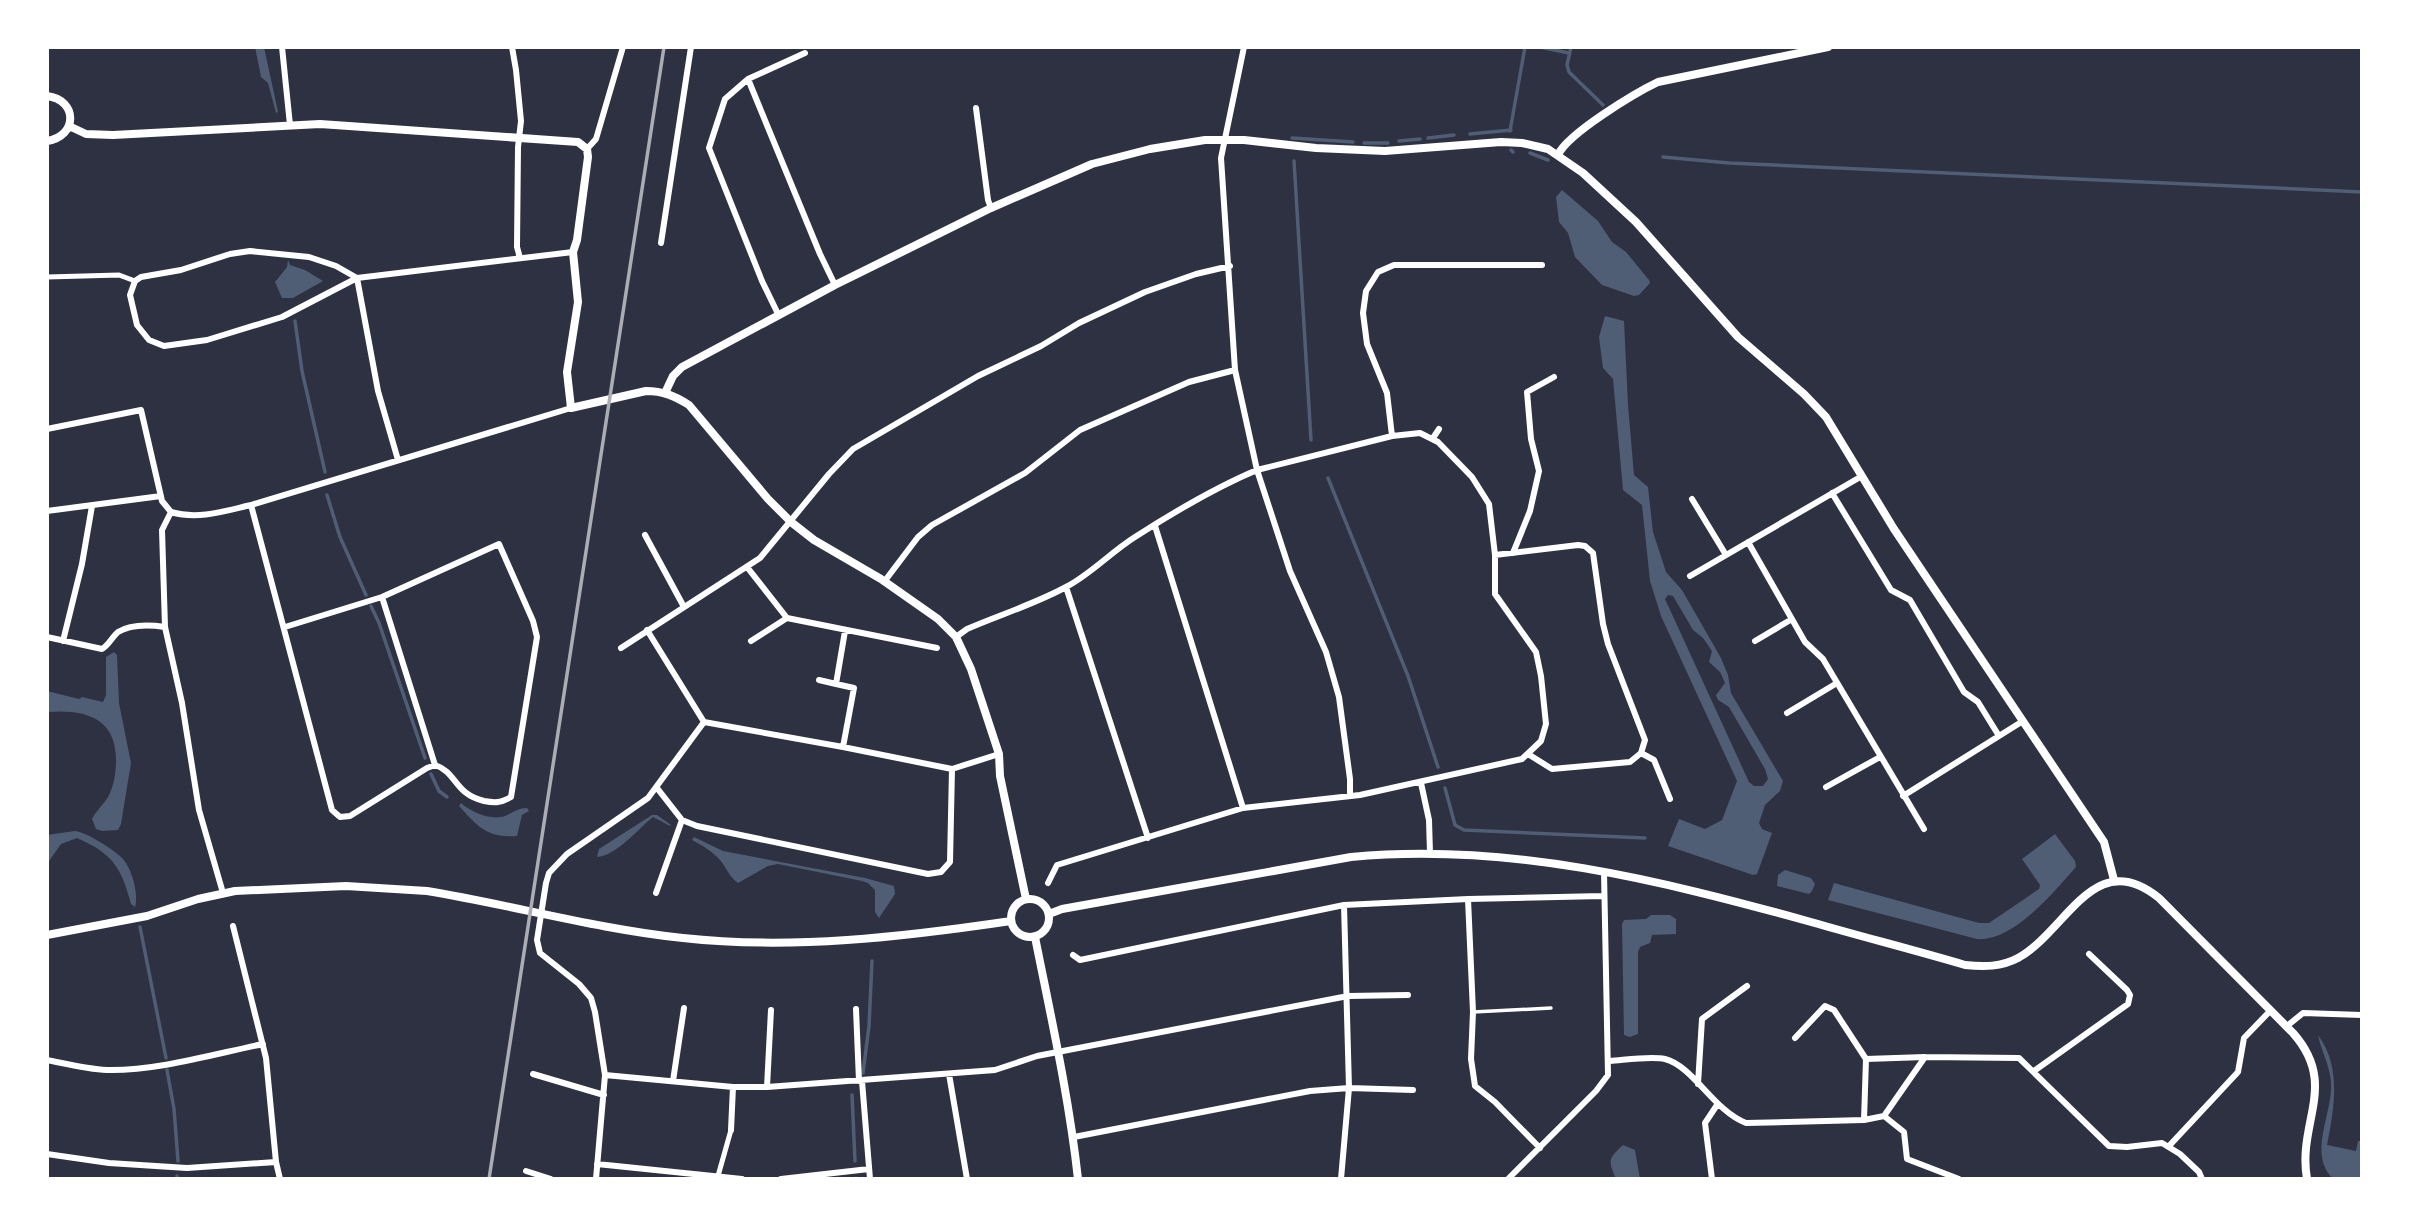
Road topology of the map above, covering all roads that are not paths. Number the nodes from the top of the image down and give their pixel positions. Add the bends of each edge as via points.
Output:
1 (282, 47) edge
2 (512, 47) edge
3 (623, 47) edge
4 (691, 47) edge
5 (1244, 47) edge
6 (1828, 47) edge
7 (805, 53) dead end
8 (748, 79) junction
9 (47, 96) edge
10 (976, 108) dead end
11 (290, 125) junction
12 (69, 126) junction
13 (519, 138) junction
14 (1225, 140) junction
15 (47, 141) edge
16 (587, 149) junction
17 (1558, 155) junction
18 (991, 208) junction
19 (660, 243) dead end
20 (573, 252) junction
21 (520, 258) junction
22 (1542, 265) dead end
23 (1230, 266) junction
24 (47, 277) edge
25 (357, 278) junction
26 (135, 281) junction
27 (835, 285) junction
28 (779, 316) junction
29 (1235, 370) junction
30 (1554, 377) dead end
31 (665, 393) junction
32 (571, 408) junction
33 (47, 429) edge
34 (1438, 429) dead end
35 (1392, 436) junction
36 (1433, 438) junction
37 (398, 460) junction
38 (1257, 470) junction
39 (1862, 476) junction
40 (1832, 494) junction
41 (161, 496) junction
42 (1692, 499) dead end
43 (251, 505) junction
44 (92, 506) junction
45 (47, 512) edge
46 (171, 512) junction
47 (791, 522) junction
48 (1155, 526) junction
49 (645, 535) dead end
50 (1748, 542) junction
51 (1513, 553) junction
52 (1494, 555) junction
53 (1726, 555) junction
54 (747, 567) junction
55 (1690, 576) dead end
56 (884, 582) junction
57 (1066, 587) junction
58 (382, 597) junction
59 (684, 607) junction
60 (787, 618) junction
61 (1792, 619) junction
62 (165, 627) junction
63 (285, 627) junction
64 (648, 630) junction
65 (845, 631) junction
66 (47, 637) edge
67 (956, 637) junction
68 (63, 641) junction
69 (751, 641) dead end
70 (1755, 641) dead end
71 (937, 648) dead end
72 (621, 649) dead end
73 (819, 680) dead end
74 (1837, 683) junction
75 (836, 684) junction
76 (1787, 713) dead end
77 (2023, 721) junction
78 (704, 722) junction
79 (1999, 736) junction
80 (843, 747) junction
81 (1641, 753) junction
82 (999, 754) junction
83 (1528, 754) junction
84 (1880, 757) junction
85 (435, 765) junction
86 (952, 769) junction
87 (1421, 783) junction
88 (1826, 787) dead end
89 (657, 788) junction
90 (1350, 796) junction
91 (1903, 796) junction
92 (1670, 799) dead end
93 (1243, 808) junction
94 (682, 820) junction
95 (1924, 830) dead end
96 (1148, 838) junction
97 (1430, 853) junction
98 (1604, 872) junction
99 (2115, 880) junction
100 (1048, 883) dead end
101 (223, 893) junction
102 (656, 893) dead end
103 (1603, 896) junction
104 (1026, 899) junction
105 (1468, 899) junction
106 (1344, 905) junction
107 (1049, 914) junction
108 (1011, 921) junction
109 (233, 926) dead end
110 (47, 936) edge
111 (1035, 937) junction
112 (2089, 954) dead end
113 (1073, 955) dead end
114 (1747, 986) dead end
115 (1408, 995) dead end
116 (1348, 996) junction
117 (684, 1008) dead end
118 (1551, 1008) dead end
119 (856, 1009) dead end
120 (771, 1010) dead end
121 (2271, 1010) junction
122 (1473, 1012) junction
123 (2362, 1015) edge
124 (2287, 1026) junction
125 (1795, 1038) dead end
126 (263, 1044) junction
127 (1058, 1052) junction
128 (1925, 1058) junction
129 (1866, 1059) junction
130 (47, 1060) edge
131 (1610, 1061) junction
132 (2034, 1071) junction
133 (533, 1074) dead end
134 (949, 1074) junction
135 (605, 1075) junction
136 (673, 1081) junction
137 (860, 1081) junction
138 (1698, 1084) junction
139 (733, 1087) junction
140 (767, 1087) junction
141 (1349, 1088) junction
142 (1413, 1090) dead end
143 (604, 1095) junction
144 (1717, 1104) junction
145 (1884, 1116) junction
146 (1864, 1120) junction
147 (730, 1130) joint
148 (1074, 1137) junction
149 (2169, 1146) junction
150 (1540, 1148) junction
151 (47, 1154) edge
152 (276, 1162) junction
153 (597, 1164) junction
154 (869, 1169) junction
155 (526, 1171) dead end
156 (718, 1176) junction
157 (1512, 1177) edge
158 (2307, 1178) edge
159 (280, 1179) edge
160 (551, 1179) edge
161 (596, 1179) edge
162 (743, 1179) edge
163 (781, 1179) edge
164 (870, 1179) edge
165 (967, 1179) edge
166 (1078, 1179) edge
167 (1341, 1179) edge
168 (1712, 1179) edge
169 (1959, 1179) edge
170 (2202, 1179) edge

1 - 11 street
2 - 13 street via 520,104
3 - 16 street via 596,139
4 - 19 street
5 - 14 street
6 - 17 street via 1658,82 1605,114
7 - 8 street
8 - 27 street
8 - 28 street via 725,99 709,148
9 - 12 street via 67,106
10 - 18 street
11 - 12 street via 113,135 86,134
11 - 13 street
12 - 15 street via 56,140
13 - 16 street via 578,142
13 - 21 street
14 - 17 street via 1385,151 1502,142 1548,149
14 - 18 street via 1179,143 1092,164
14 - 23 street via 1221,158
16 - 20 street
17 - 39 street via 1636,222 1738,337 1826,417
18 - 27 street
20 - 21 street
20 - 32 street via 578,302 568,372
21 - 25 street
22 - 35 street via 1394,265 1378,272 1366,290 1363,313 1367,344 1387,393
23 - 29 street
23 - 47 street via 1145,292 916,411 853,449
24 - 26 street via 78,281 119,275
25 - 26 street via 309,257 250,251
25 - 26 street via 282,317 207,340 164,346 149,340 137,325 130,295
25 - 37 street via 378,391
27 - 28 street
28 - 31 street via 682,367
29 - 38 street
29 - 56 street via 1189,382 1080,430 1025,473 932,526
30 - 51 street via 1527,392 1539,471 1530,511
31 - 32 street via 646,391
31 - 47 street via 689,405
32 - 37 street
33 - 41 street via 141,410
34 - 36 street
35 - 36 street via 1420,433
35 - 38 street
36 - 52 street via 1472,477 1489,504
37 - 43 street
38 - 48 street
38 - 90 street via 1339,697
39 - 40 street
39 - 77 street
40 - 50 street
40 - 79 street via 1891,590 1910,600 1964,692 1978,702
41 - 44 street
41 - 46 street
42 - 53 street
43 - 46 street via 189,516
43 - 63 street
44 - 45 street
44 - 68 street
46 - 62 street via 162,530
47 - 54 street
47 - 56 street
48 - 57 street
48 - 93 street
49 - 59 street
50 - 53 street
50 - 61 street
51 - 52 street
51 - 81 street via 1578,545 1593,552 1603,624 1645,740
52 - 83 street via 1495,594 1536,652 1541,676 1546,724 1541,741
53 - 55 street
54 - 59 street
54 - 60 street
56 - 67 street
57 - 67 street
57 - 96 street
58 - 63 street
58 - 85 street
58 - 85 street via 499,544 537,637 511,797 495,803 471,798
59 - 64 street
60 - 65 street
60 - 69 street
61 - 70 street
61 - 74 street
62 - 68 street via 147,624 118,632 102,649
62 - 101 street via 199,810
63 - 85 street via 332,810 340,817 350,816
64 - 72 street
64 - 78 street
65 - 71 street
65 - 75 street
66 - 68 street
67 - 82 street
73 - 75 street
74 - 76 street
74 - 84 street
75 - 80 street via 855,688
77 - 79 street
77 - 99 street via 2104,842
78 - 80 street
78 - 89 street
79 - 91 street
80 - 86 street
81 - 83 street via 1630,762 1559,769
81 - 92 street via 1654,760
82 - 86 street
82 - 104 street
83 - 87 street via 1522,760
84 - 88 street
84 - 91 street
86 - 94 street via 950,862 941,872 928,874
87 - 90 street
87 - 97 street
89 - 94 street
89 - 135 street via 557,862 544,894 537,940 540,953 579,984 590,999
90 - 93 street
91 - 95 street
93 - 96 street
94 - 102 street
96 - 100 street via 1057,865
97 - 98 street via 1525,859
97 - 107 street via 1397,852 1318,862
98 - 99 street via 1719,896 1979,967 1998,965 2031,950 2090,892
98 - 103 street
99 - 121 street via 2137,883 2153,893
101 - 108 street via 334,886 427,891 641,933 732,942 851,939
101 - 110 street via 147,916
103 - 105 street
103 - 131 street
104 - 107 street via 1041,902
104 - 108 street via 1012,910
105 - 106 street
105 - 122 street
106 - 113 street via 1080,960
106 - 116 street
107 - 111 street via 1046,928
108 - 111 street via 1017,933
109 - 126 street
111 - 127 street
112 - 132 street via 2127,990 2128,1004
114 - 138 street via 1702,1019
115 - 116 street
116 - 127 street
116 - 141 street
117 - 136 street
118 - 122 lane
119 - 137 street
120 - 140 street
121 - 124 street
121 - 149 street via 2244,1038 2238,1072
122 - 150 street via 1475,1086
123 - 124 street via 2309,1012
124 - 158 street via 2314,1070 2315,1099 2304,1156
125 - 129 street via 1825,1006 1834,1010
126 - 130 street via 122,1069 89,1069
126 - 152 street
127 - 134 street via 995,1070
127 - 148 street
128 - 129 street
128 - 132 street via 2019,1058
128 - 145 street
129 - 146 street
131 - 138 street via 1664,1059
131 - 150 street via 1608,1075 1597,1091
132 - 149 street via 2109,1146
133 - 143 street
134 - 137 street
134 - 165 street
135 - 136 street
135 - 143 street
136 - 139 street
137 - 140 street
137 - 154 street
138 - 144 street
139 - 140 street
139 - 147 street
141 - 142 street
141 - 148 street via 1310,1091
141 - 167 street
143 - 153 street
144 - 146 street via 1746,1123
144 - 168 street via 1705,1123
145 - 146 street
145 - 169 street via 1904,1132 1907,1159
147 - 156 street
148 - 166 street
149 - 170 street
150 - 157 street
151 - 152 street via 187,1168
152 - 159 street
153 - 156 street
153 - 161 street
154 - 163 street
154 - 164 street
155 - 160 street
156 - 162 street

